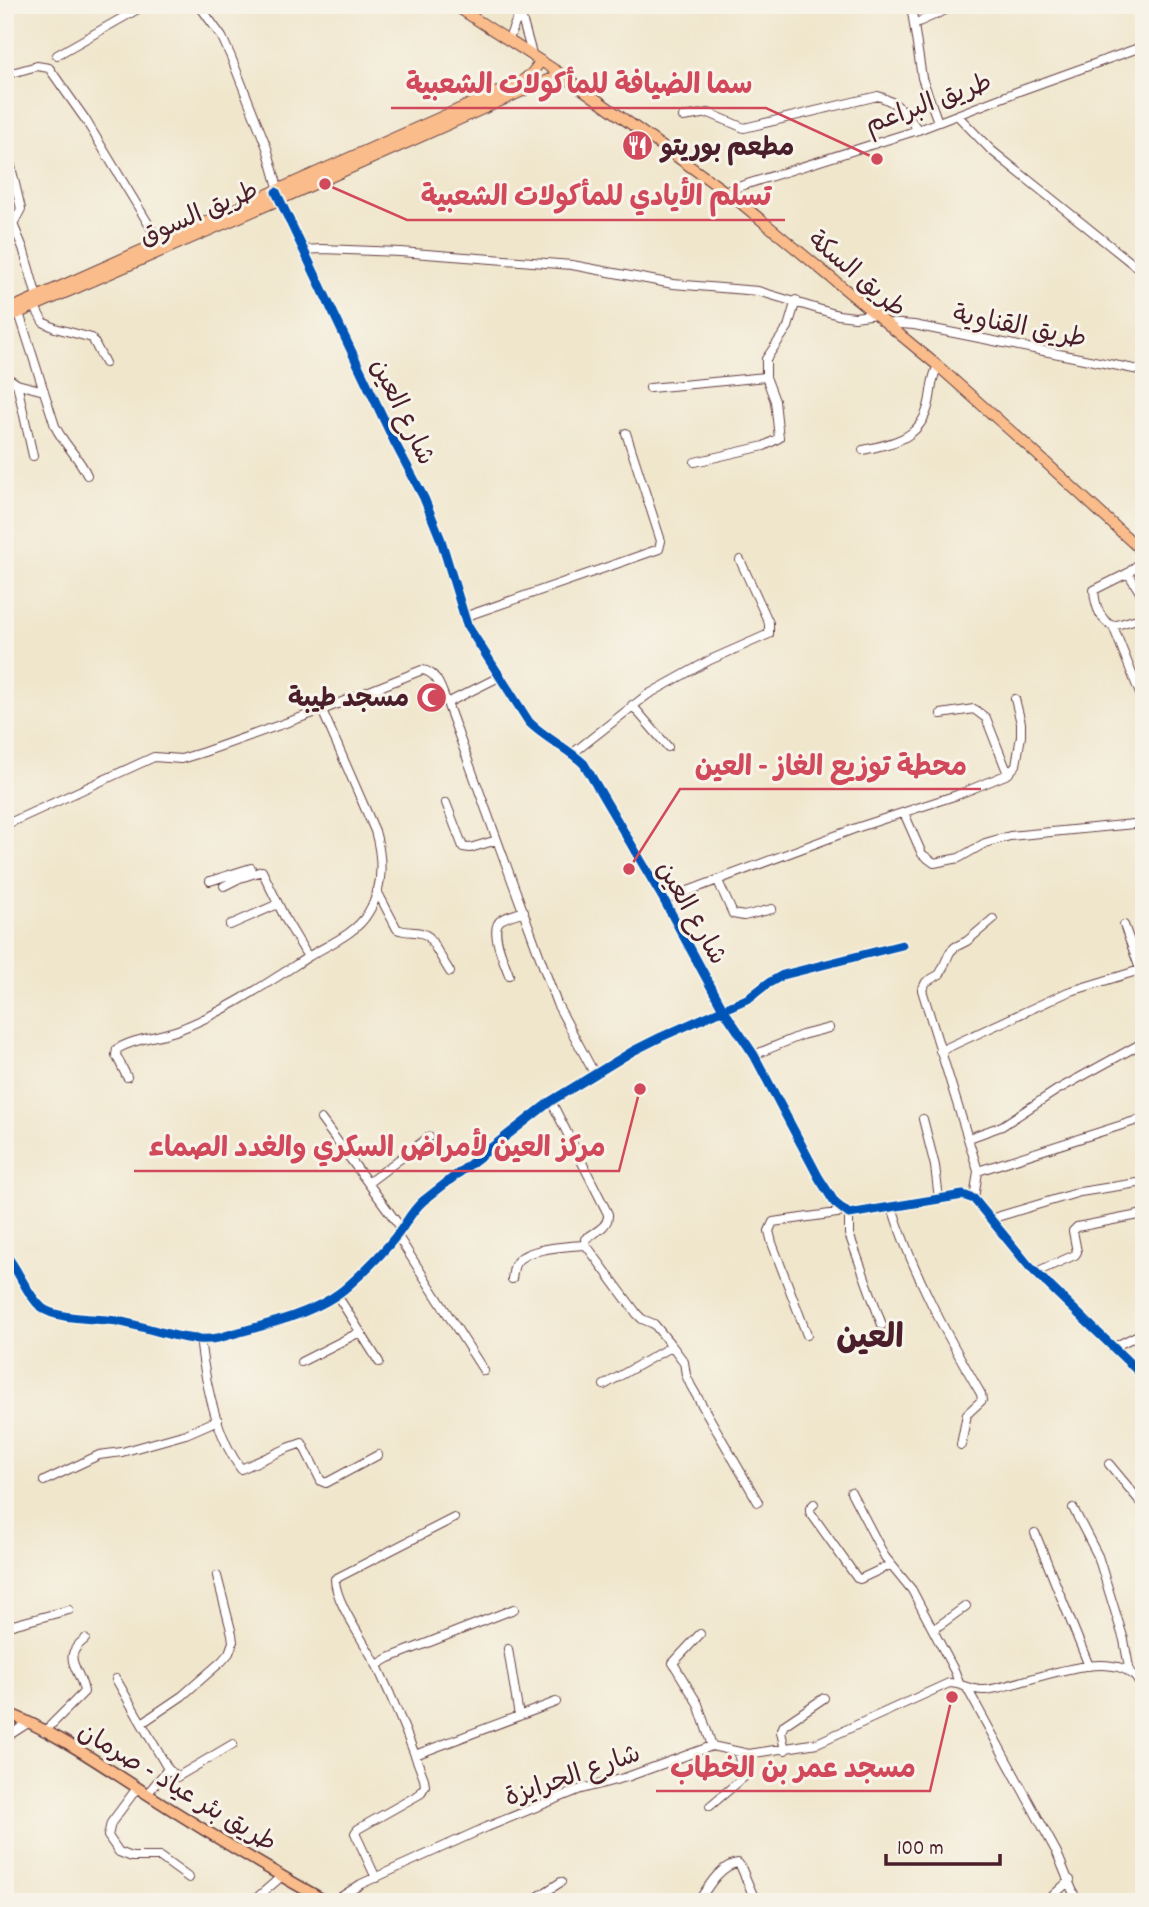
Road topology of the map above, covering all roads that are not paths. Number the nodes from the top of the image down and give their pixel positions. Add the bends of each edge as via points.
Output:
1 (145, 5) edge
2 (199, 5) edge
3 (454, 5) edge
4 (911, 5) edge
5 (957, 5) edge
6 (519, 8) edge
7 (914, 24) junction
8 (509, 41) junction
9 (1144, 46) edge
10 (57, 55) dead end
11 (536, 59) junction
12 (561, 74) junction
13 (5, 75) edge
14 (957, 115) junction
15 (683, 117) dead end
16 (938, 122) junction
17 (918, 130) junction
18 (6, 146) edge
19 (725, 191) junction
20 (278, 194) junction
21 (160, 243) junction
22 (302, 250) junction
23 (1144, 273) edge
24 (796, 300) junction
25 (36, 302) junction
26 (6, 310) edge
27 (19, 313) junction
28 (877, 314) junction
29 (887, 324) junction
30 (105, 363) dead end
31 (938, 366) junction
32 (1144, 371) edge
33 (5, 376) edge
34 (766, 377) junction
35 (18, 384) junction
36 (650, 388) dead end
37 (44, 391) junction
38 (626, 433) dead end
39 (863, 450) dead end
40 (33, 456) dead end
41 (695, 462) dead end
42 (87, 475) dead end
43 (1144, 553) edge
44 (1144, 559) edge
45 (740, 560) dead end
46 (1128, 573) junction
47 (1144, 598) edge
48 (464, 617) junction
49 (1144, 617) edge
50 (1113, 626) junction
51 (499, 677) junction
52 (1015, 699) dead end
53 (447, 703) junction
54 (1144, 704) edge
55 (632, 705) junction
56 (322, 710) junction
57 (941, 714) dead end
58 (668, 747) dead end
59 (573, 753) junction
60 (1008, 774) junction
61 (446, 803) dead end
62 (904, 813) junction
63 (1134, 824) dead end
64 (5, 825) edge
65 (497, 840) junction
66 (262, 872) junction
67 (210, 881) dead end
68 (718, 881) junction
69 (224, 886) dead end
70 (377, 891) junction
71 (664, 900) junction
72 (278, 904) junction
73 (772, 909) dead end
74 (523, 911) junction
75 (993, 919) dead end
76 (230, 925) dead end
77 (1124, 925) dead end
78 (902, 945) dead end
79 (308, 957) junction
80 (1140, 970) junction
81 (450, 972) dead end
82 (509, 975) dead end
83 (1144, 980) edge
84 (723, 1009) junction
85 (829, 1028) dead end
86 (1144, 1042) edge
87 (940, 1051) junction
88 (754, 1055) junction
89 (594, 1073) junction
90 (127, 1077) dead end
91 (551, 1101) junction
92 (1144, 1118) edge
93 (321, 1119) dead end
94 (923, 1119) dead end
95 (429, 1137) dead end
96 (969, 1138) junction
97 (978, 1171) junction
98 (1144, 1182) edge
99 (368, 1183) junction
100 (939, 1199) junction
101 (974, 1199) junction
102 (892, 1207) junction
103 (847, 1213) junction
104 (1144, 1214) edge
105 (990, 1219) junction
106 (399, 1231) junction
107 (586, 1245) junction
108 (5, 1254) edge
109 (1035, 1272) junction
110 (512, 1279) dead end
111 (337, 1295) junction
112 (882, 1325) dead end
113 (360, 1332) junction
114 (1144, 1332) edge
115 (807, 1335) dead end
116 (200, 1339) junction
117 (672, 1346) junction
118 (1112, 1348) junction
119 (301, 1362) dead end
120 (379, 1362) dead end
121 (484, 1371) dead end
122 (1144, 1377) edge
123 (604, 1385) dead end
124 (218, 1420) junction
125 (961, 1445) dead end
126 (378, 1455) dead end
127 (1109, 1464) dead end
128 (44, 1480) dead end
129 (851, 1492) dead end
130 (758, 1502) dead end
131 (814, 1504) dead end
132 (1144, 1506) edge
133 (1073, 1508) dead end
134 (454, 1518) dead end
135 (1035, 1533) dead end
136 (890, 1565) junction
137 (217, 1576) dead end
138 (966, 1606) dead end
139 (514, 1609) dead end
140 (69, 1610) dead end
141 (5, 1627) edge
142 (933, 1630) junction
143 (700, 1634) dead end
144 (85, 1639) dead end
145 (508, 1649) dead end
146 (377, 1665) junction
147 (1089, 1666) junction
148 (1130, 1673) junction
149 (116, 1679) dead end
150 (963, 1686) junction
151 (1144, 1692) edge
152 (824, 1698) dead end
153 (556, 1702) dead end
154 (7, 1712) edge
155 (519, 1716) junction
156 (28, 1723) junction
157 (142, 1723) junction
158 (44, 1732) junction
159 (5, 1738) edge
160 (233, 1744) dead end
161 (712, 1746) junction
162 (785, 1750) junction
163 (738, 1753) junction
164 (415, 1755) junction
165 (168, 1769) junction
166 (142, 1791) junction
167 (710, 1806) dead end
168 (282, 1876) junction
169 (188, 1878) dead end
170 (376, 1878) junction
171 (1070, 1880) junction
172 (561, 1882) dead end
173 (252, 1902) edge
174 (327, 1902) edge
175 (333, 1902) edge
176 (530, 1902) edge
177 (698, 1902) edge
178 (755, 1902) edge
179 (1046, 1902) edge
180 (1077, 1902) edge

1 - 10 street
2 - 20 street, شارع العين via 231,57 267,148
3 - 8 main road, طريق السكة
4 - 7 street
5 - 7 street
6 - 8 street
6 - 11 street
7 - 16 street via 924,90
8 - 11 main road, طريق السكة
9 - 14 street, طريق البراعم
11 - 12 main road, طريق السكة
11 - 20 main road, طريق السوق via 532,73 522,81
12 - 19 main road, طريق السكة
12 - 20 main road, طريق السوق
13 - 21 street via 37,66 49,68
14 - 16 street, طريق البراعم
14 - 23 street via 991,150
15 - 17 street via 709,113 744,128 878,96 903,108
16 - 17 street, طريق البراعم
17 - 19 street, طريق البراعم
18 - 25 street via 20,209 13,224
19 - 28 main road, طريق السكة
20 - 21 main road, طريق السوق
20 - 22 street, شارع العين
20 - 25 main road, طريق السوق
21 - 25 main road, طريق السوق
22 - 24 street via 400,251 572,265 673,285 758,291
22 - 48 street, شارع العين via 432,515
24 - 28 street via 838,315
24 - 34 street via 788,327 766,359
25 - 26 main road, طريق السوق
25 - 27 main road, طريق السوق
25 - 30 street via 43,322 92,338
26 - 27 main road, طريق السوق
27 - 37 street
28 - 29 main road, طريق السكة
29 - 31 main road, طريق السكة
29 - 32 street, طريق القناوية via 914,324
31 - 39 street via 926,416 913,434
31 - 43 main road, طريق السكة
33 - 35 street
34 - 36 street
34 - 41 street via 775,401 779,438 764,446
35 - 37 street
35 - 40 street
37 - 42 street via 61,439
38 - 48 street via 661,541 659,549
44 - 46 street
45 - 55 street via 769,623 769,634 710,660
46 - 47 street
46 - 50 street via 1094,590 1102,618
48 - 51 street, شارع العين
49 - 50 street
50 - 54 street
51 - 53 street
51 - 59 street, شارع العين via 538,731
52 - 60 street via 1021,736 1016,765
53 - 56 street via 436,678 422,670
53 - 65 street
55 - 58 street
55 - 59 street
56 - 64 street via 181,759 154,757
56 - 70 street via 375,831 382,869
57 - 60 street via 974,709 986,718
59 - 71 street, شارع العين via 584,764
60 - 62 street
61 - 65 street via 463,847
62 - 63 street via 922,854 934,863 959,858 1010,836
62 - 68 street
65 - 74 street
66 - 67 street via 255,867
66 - 69 street
66 - 72 street
68 - 71 street
68 - 73 street via 733,915
70 - 79 street via 365,918
70 - 81 street via 397,929 429,937
71 - 84 street, شارع العين
72 - 76 street
72 - 79 street
74 - 82 street via 496,926
74 - 89 street via 558,1004
75 - 87 street via 950,952 940,974 922,990
77 - 80 street
78 - 84 street via 783,975
79 - 90 street via 227,1006 178,1029 117,1049
80 - 83 street
80 - 87 street via 1068,992
84 - 88 street, شارع العين
84 - 89 street
85 - 88 street
86 - 96 street via 1002,1126
87 - 96 street
88 - 103 street, شارع العين via 819,1178
89 - 91 street
91 - 106 street via 423,1201
91 - 107 street via 608,1214 604,1227 585,1239
92 - 97 street
93 - 99 street
94 - 100 street
95 - 99 street
96 - 97 street
97 - 101 street
98 - 105 street via 1080,1192
99 - 106 street
100 - 101 street via 963,1195
100 - 102 street
101 - 105 street
102 - 103 street
102 - 125 street via 934,1311 982,1394 982,1400 967,1414
103 - 112 street via 849,1234
103 - 115 street via 773,1222 769,1231
104 - 109 street via 1077,1227 1073,1231 1075,1255
105 - 109 street
106 - 111 street
106 - 121 street
107 - 110 street via 522,1255 514,1265
107 - 117 street via 637,1314 654,1324
108 - 116 street via 47,1311
109 - 118 street
111 - 113 street
111 - 116 street via 251,1328
113 - 119 street
113 - 120 street
114 - 118 street
116 - 124 street
117 - 123 street
117 - 130 street
118 - 122 street
124 - 126 street via 241,1469 302,1444 326,1483
124 - 128 street via 186,1434 99,1455
127 - 132 street
129 - 136 street
131 - 136 street via 810,1512 857,1578
133 - 148 street via 1098,1556
134 - 146 street via 335,1580 337,1592
135 - 147 street
136 - 142 street via 912,1590
137 - 157 street via 232,1633 229,1653 182,1696
138 - 142 street
139 - 146 street
140 - 141 street
142 - 150 street
143 - 161 street via 673,1663 698,1704
144 - 158 street via 74,1647 72,1658 84,1692
145 - 155 street
146 - 164 street
147 - 148 street
147 - 150 street via 1011,1686 983,1690
148 - 151 street
149 - 157 street
150 - 162 street via 949,1683 832,1738
150 - 171 street
152 - 162 street via 784,1725
153 - 155 street
154 - 156 highway, طريق بئر عياد - صرمان
155 - 164 street
156 - 158 highway, طريق بئر عياد - صرمان
156 - 159 street
157 - 165 street
158 - 166 highway, طريق بئر عياد - صرمان
160 - 165 street via 181,1776
161 - 163 street
161 - 170 street, شارع الحرايزة via 562,1796
162 - 163 street
163 - 167 street via 744,1777
164 - 170 street via 423,1790 355,1833
165 - 166 street
166 - 168 highway, طريق بئر عياد - صرمان
166 - 169 street via 111,1823 108,1836 119,1852 160,1857
168 - 173 street
168 - 174 highway, طريق بئر عياد - صرمان
170 - 175 street, شارع الحرايزة
171 - 179 street
171 - 180 street
172 - 176 street
177 - 178 street via 725,1867 735,1863 741,1867

